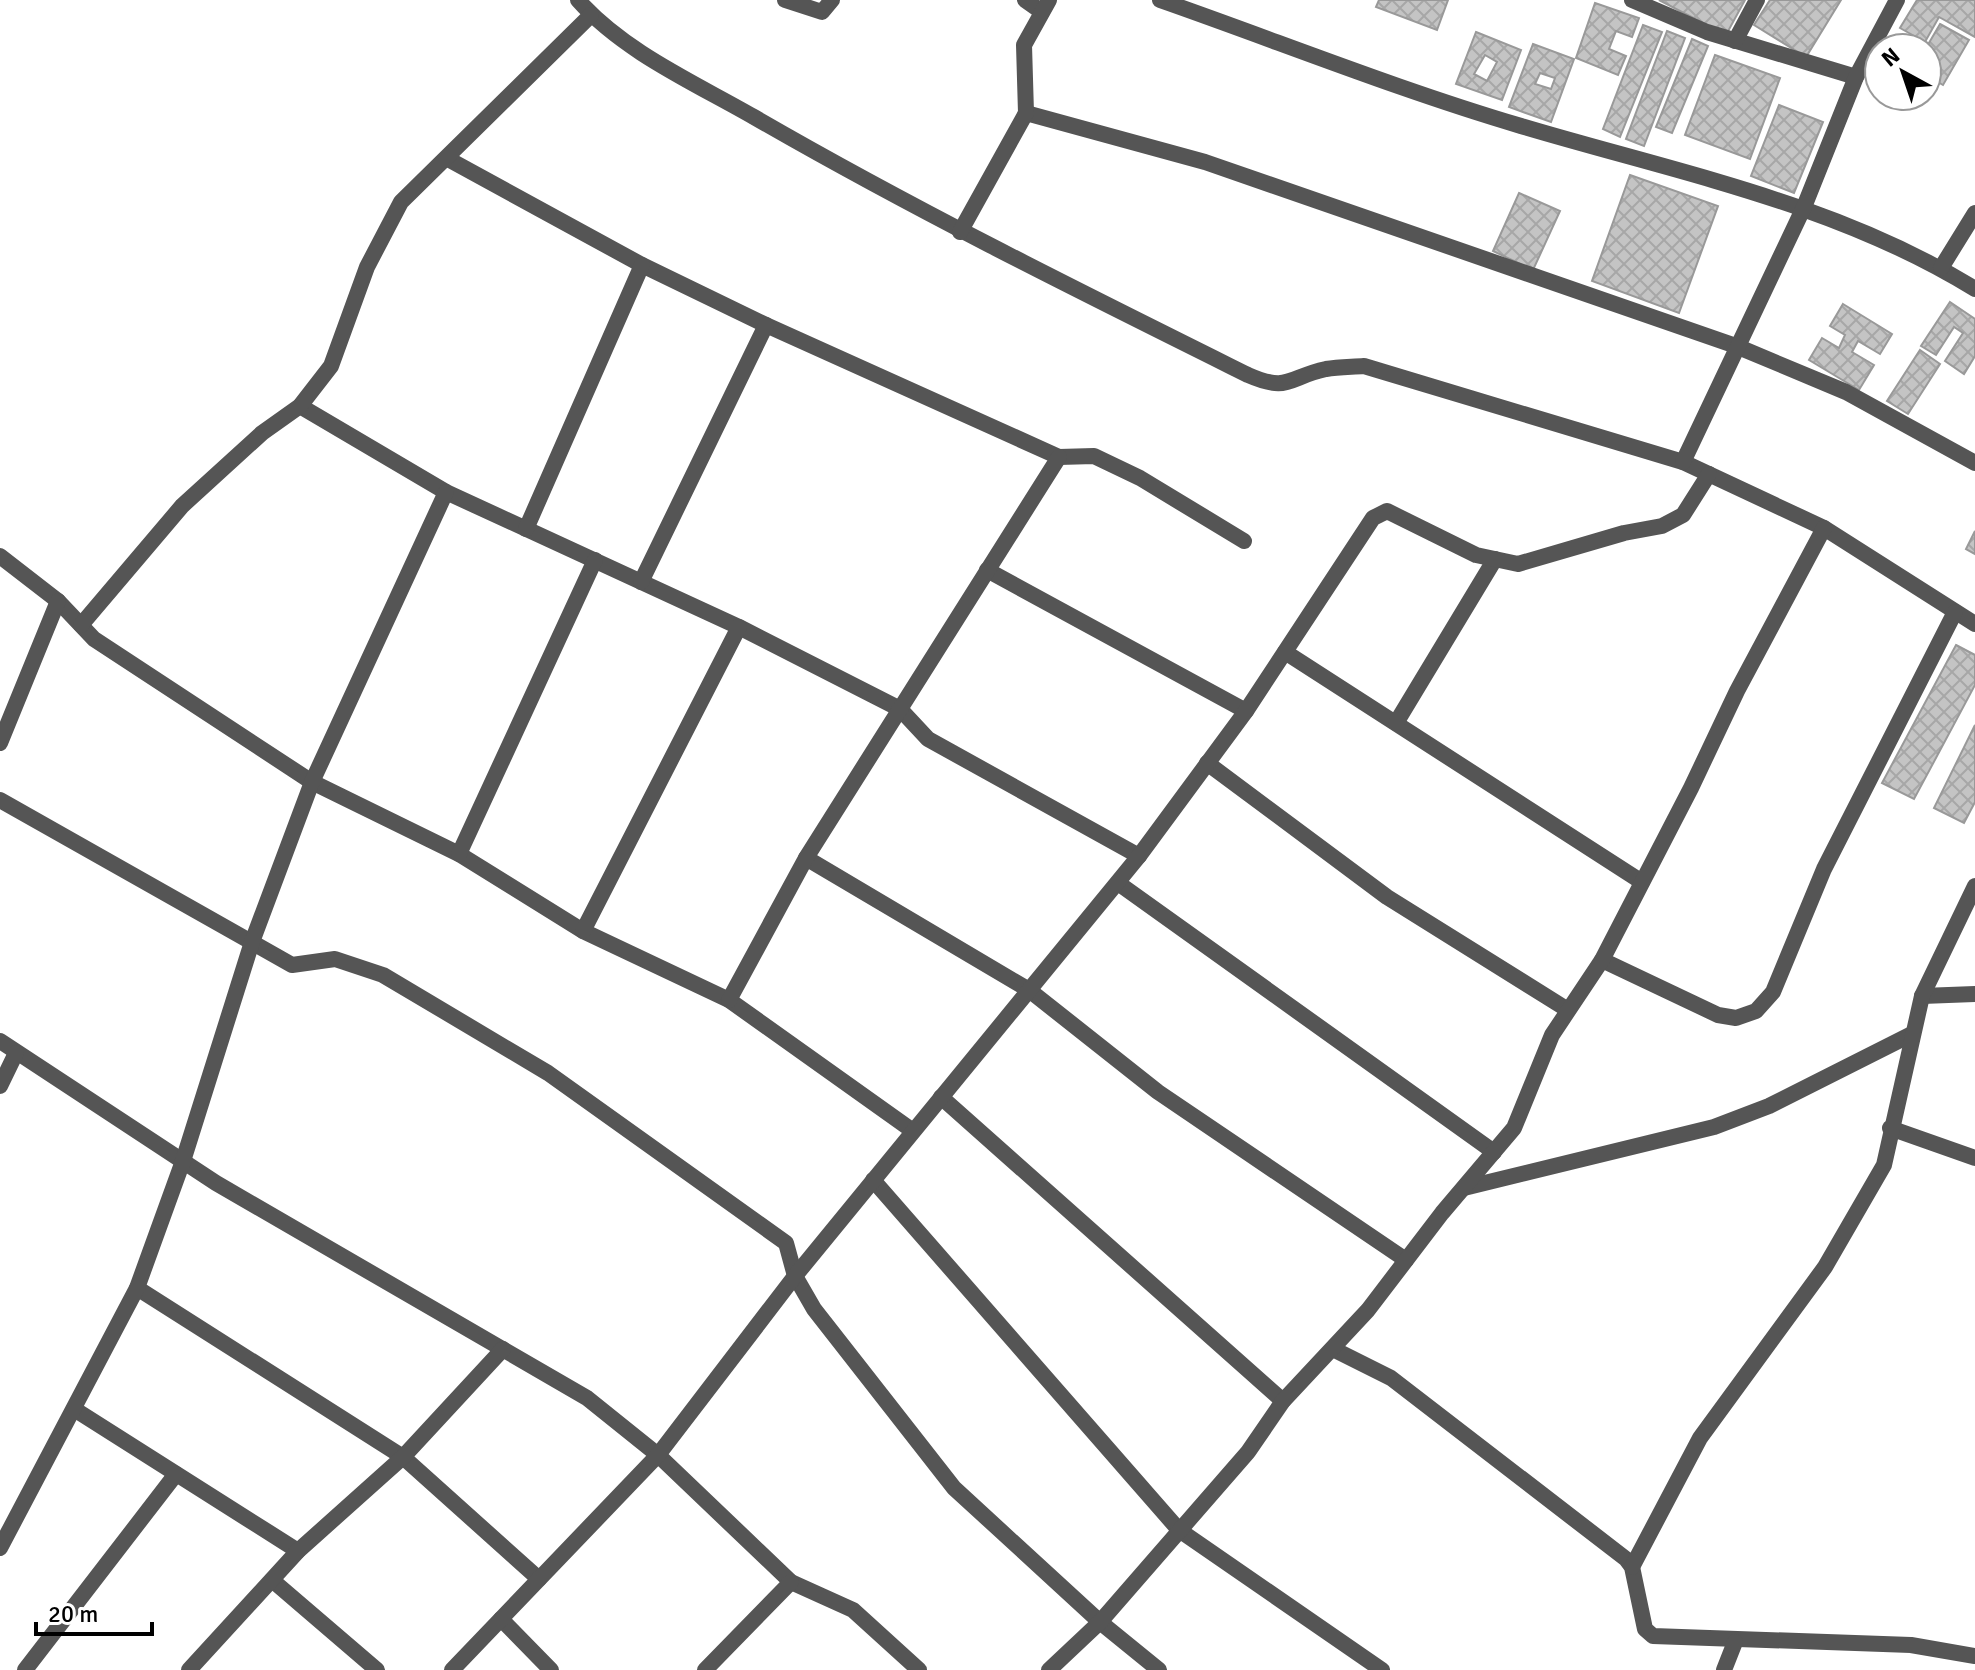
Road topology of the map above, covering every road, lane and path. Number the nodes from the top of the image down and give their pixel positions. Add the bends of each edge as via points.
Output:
1 (578, 0) edge
2 (785, 0) edge
3 (832, 0) edge
4 (1025, 0) edge
5 (1160, 0) edge
6 (1632, 0) edge
7 (1757, 0) edge
8 (1897, 0) edge
9 (1045, 6) edge
10 (591, 15) junction
11 (1735, 41) junction
12 (1856, 77) junction
13 (1026, 113) junction
14 (448, 159) junction
15 (1804, 207) junction
16 (1975, 213) edge
17 (960, 232) junction
18 (642, 265) junction
19 (1941, 268) junction
20 (1975, 289) edge
21 (766, 325) junction
22 (1736, 346) junction
23 (300, 406) junction
24 (1059, 457) junction
25 (1683, 462) junction
26 (1975, 463) edge
27 (1709, 474) junction
28 (446, 492) junction
29 (1824, 528) junction
30 (526, 529) junction
31 (1244, 541) dead end
32 (0, 556) edge
33 (1495, 559) junction
34 (595, 560) junction
35 (987, 570) junction
36 (641, 582) junction
37 (58, 601) junction
38 (1955, 612) junction
39 (1975, 624) edge
40 (81, 625) junction
41 (739, 627) junction
42 (1285, 652) junction
43 (900, 709) junction
44 (1246, 711) junction
45 (1396, 723) junction
46 (0, 743) edge
47 (1207, 763) junction
48 (312, 782) junction
49 (0, 800) edge
50 (459, 854) junction
51 (1139, 856) junction
52 (806, 858) junction
53 (1642, 882) junction
54 (1118, 883) junction
55 (1975, 886) edge
56 (583, 931) junction
57 (252, 942) junction
58 (1602, 960) junction
59 (1029, 990) junction
60 (1975, 994) edge
61 (1922, 996) junction
62 (729, 1000) junction
63 (1568, 1010) junction
64 (1910, 1035) junction
65 (0, 1041) edge
66 (16, 1053) junction
67 (0, 1086) edge
68 (941, 1097) junction
69 (1890, 1128) junction
70 (913, 1131) junction
71 (1494, 1152) junction
72 (1975, 1158) edge
73 (183, 1161) junction
74 (873, 1180) junction
75 (1463, 1188) junction
76 (1406, 1260) junction
77 (795, 1276) junction
78 (137, 1288) junction
79 (503, 1349) junction
80 (1333, 1349) junction
81 (1283, 1401) junction
82 (74, 1409) junction
83 (658, 1455) junction
84 (403, 1457) junction
85 (176, 1474) junction
86 (1179, 1530) junction
87 (0, 1548) edge
88 (298, 1551) junction
89 (1632, 1567) junction
90 (539, 1579) junction
91 (272, 1580) junction
92 (791, 1582) junction
93 (501, 1619) junction
94 (1100, 1622) junction
95 (1735, 1642) junction
96 (1975, 1656) edge
97 (25, 1670) edge
98 (189, 1670) edge
99 (377, 1670) edge
100 (452, 1670) edge
101 (551, 1670) edge
102 (705, 1670) edge
103 (919, 1670) edge
104 (1049, 1670) edge
105 (1159, 1670) edge
106 (1382, 1670) edge
107 (1724, 1670) edge

1 - 10 street
2 - 3 street via 822,12
4 - 9 street
5 - 15 street via 1517,125
6 - 11 street
7 - 11 street
8 - 12 street
9 - 13 street via 1024,45
10 - 14 street
10 - 17 street via 644,53
11 - 12 street
12 - 15 street
13 - 17 street
13 - 22 street via 1205,162
14 - 18 street
14 - 23 street via 401,202 367,267 331,366
15 - 19 street
15 - 22 street
16 - 19 street
17 - 25 street via 1271,385 1324,369 1364,366
18 - 21 street
18 - 30 street
19 - 20 street
21 - 24 street
21 - 36 street
22 - 25 street
22 - 26 street via 1846,392
23 - 28 street
23 - 40 street via 182,506
24 - 31 street via 1094,456
24 - 35 street
25 - 27 street
27 - 29 street
27 - 33 street via 1683,515 1662,526 1518,564
28 - 30 street
28 - 48 street
29 - 38 street
29 - 53 street
30 - 34 street
32 - 37 street
33 - 42 street via 1476,555 1387,511 1373,518
33 - 45 street
34 - 36 street
34 - 50 street
35 - 43 street
35 - 44 street
36 - 41 street
37 - 40 street
37 - 46 street
38 - 39 street
38 - 58 street via 1824,869 1773,992 1756,1011 1736,1018 1718,1015
40 - 48 street via 94,639
41 - 43 street
41 - 56 street
42 - 44 street
42 - 45 street
43 - 51 street via 928,739
43 - 52 street
44 - 47 street
45 - 53 street
47 - 51 street
47 - 63 street via 1387,897
48 - 50 street
48 - 57 street
49 - 57 street
50 - 56 street
51 - 54 street
52 - 59 street
52 - 62 street
53 - 58 street
54 - 59 street
54 - 71 street
55 - 61 street
56 - 62 street
57 - 73 street
57 - 77 street via 292,965 335,959 383,975 548,1073 786,1243
58 - 63 street
59 - 68 street
59 - 76 street via 1158,1092
60 - 61 street
61 - 64 street
62 - 70 street
63 - 71 street via 1552,1035 1514,1128
64 - 69 street
64 - 75 street via 1769,1106 1714,1127
65 - 66 street
66 - 67 street
66 - 73 street
68 - 70 street
68 - 81 street
69 - 72 street
69 - 89 street via 1884,1165 1832,1254 1700,1438
70 - 74 street
71 - 75 street
73 - 78 street
73 - 79 street
74 - 77 street
74 - 86 street
75 - 76 street
76 - 80 street
77 - 83 street
77 - 94 street via 814,1309 954,1488
78 - 82 street
78 - 84 street
79 - 83 street via 587,1398
79 - 84 street
80 - 81 street
80 - 89 street via 1391,1378 1597,1534
81 - 86 street via 1248,1452
82 - 85 street
82 - 87 street
83 - 90 street
83 - 92 street
84 - 88 street
84 - 90 street
85 - 88 street
85 - 97 street
86 - 94 street
86 - 106 street
88 - 91 street
89 - 95 street via 1648,1633
90 - 93 street
91 - 98 street
91 - 99 street
92 - 102 street
92 - 103 street via 853,1610
93 - 100 street
93 - 101 street
94 - 104 street
94 - 105 street
95 - 96 street via 1911,1645
95 - 107 street

